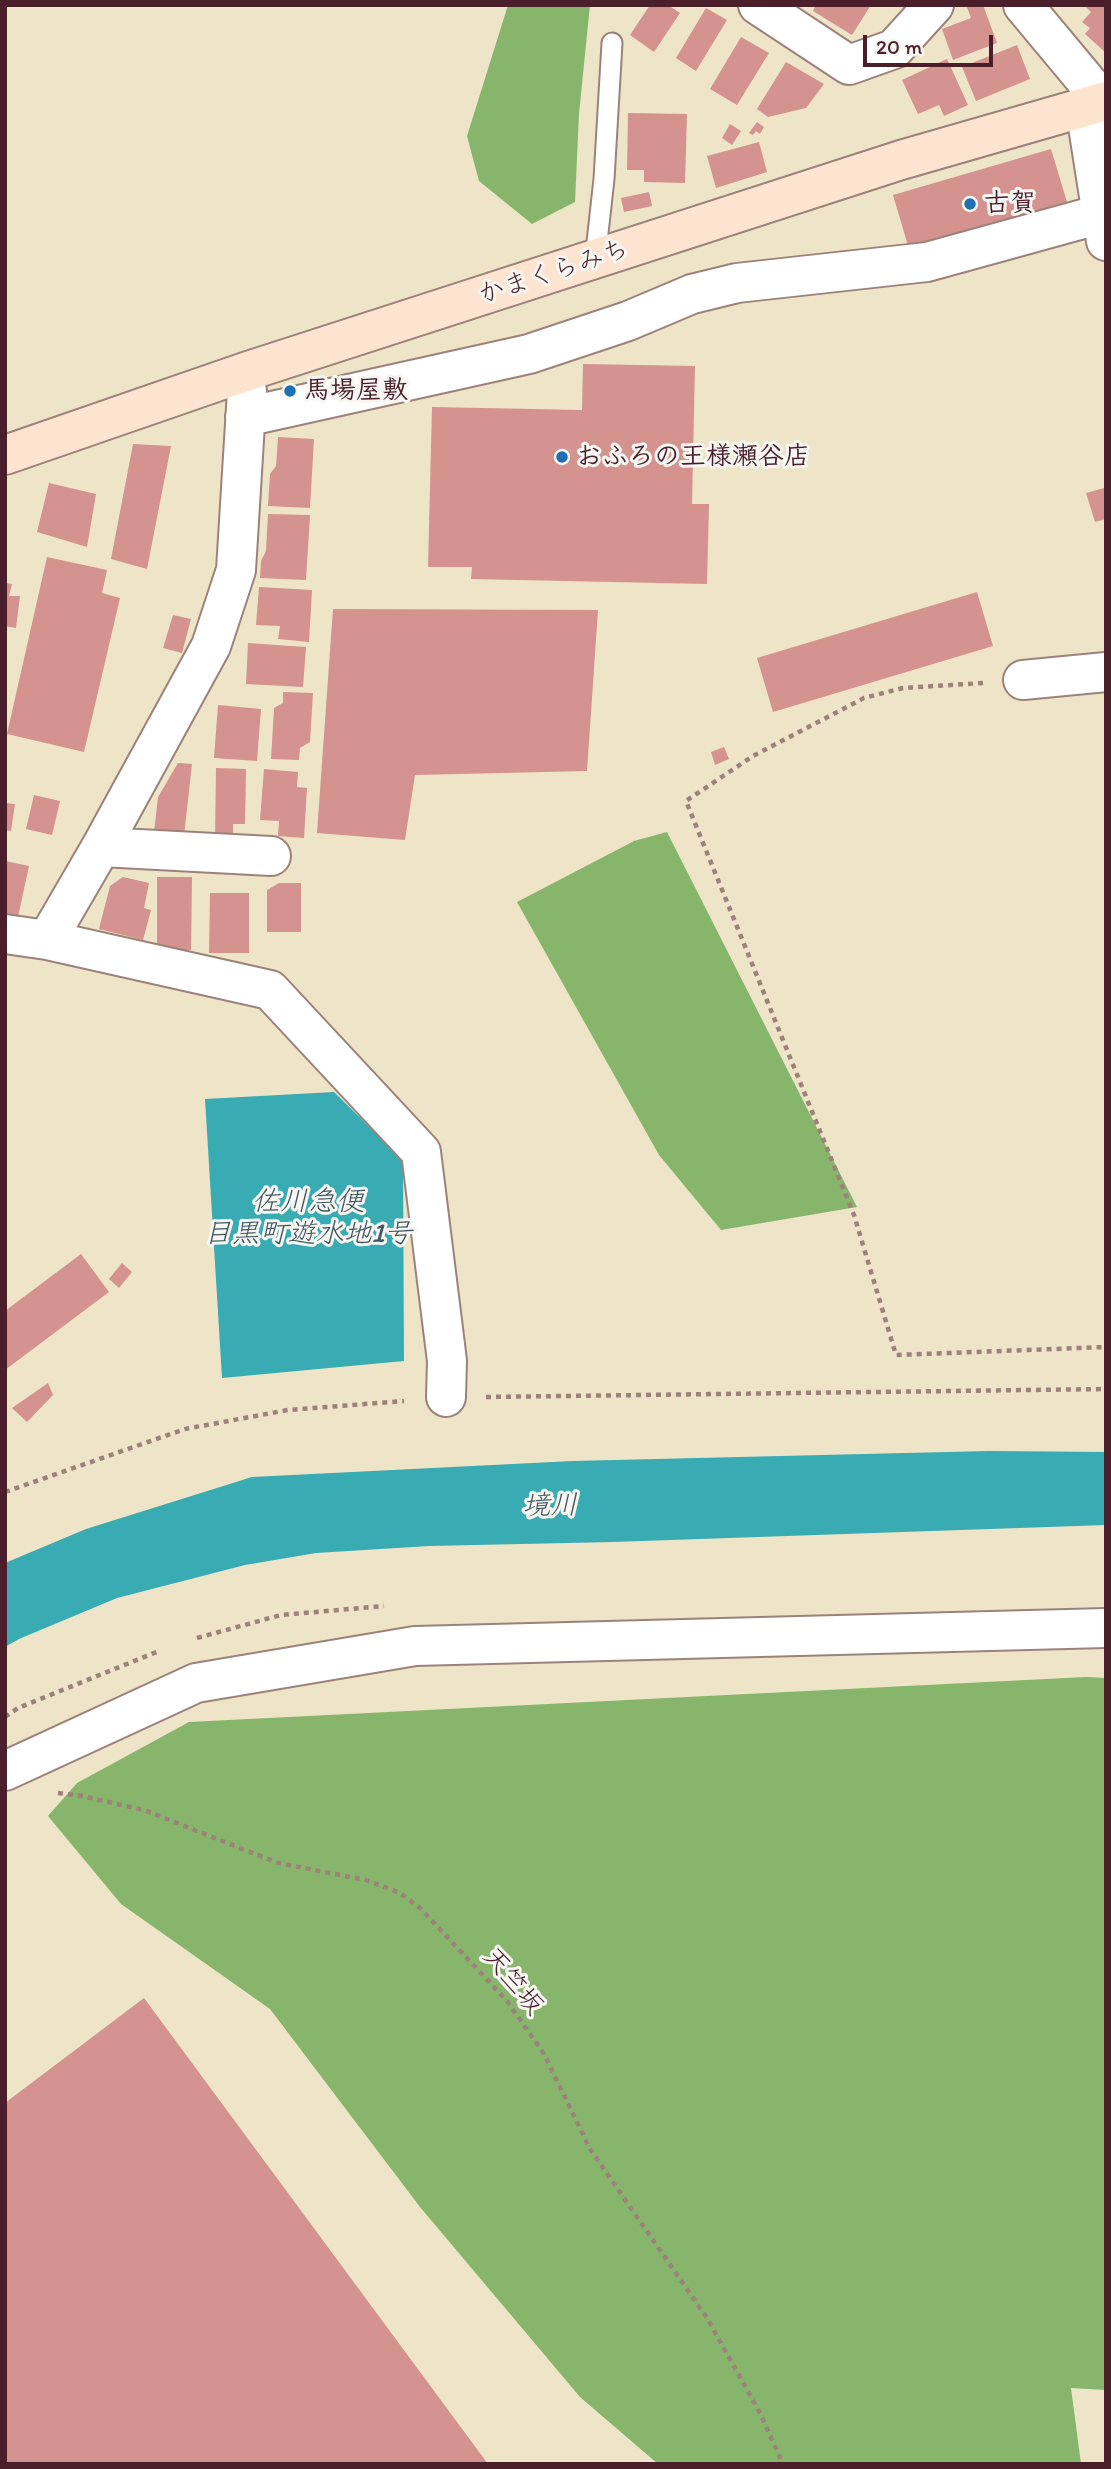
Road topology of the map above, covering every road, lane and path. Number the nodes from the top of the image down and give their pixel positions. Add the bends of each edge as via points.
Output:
1 (758, 5) edge
2 (934, 5) edge
3 (1023, 5) edge
4 (612, 43) dead end
5 (1098, 103) edge
6 (1104, 227) edge
7 (595, 260) junction
8 (248, 372) junction
9 (245, 417) junction
10 (5, 455) edge
11 (1106, 673) edge
12 (1023, 680) joint
13 (101, 847) junction
14 (271, 856) dead end
15 (5, 934) edge
16 (47, 940) junction
17 (1106, 1347) edge
18 (1106, 1389) edge
19 (446, 1397) junction
20 (5, 1492) edge
21 (1106, 1628) edge
22 (5, 1771) edge
23 (56, 1793) dead end
24 (783, 2464) edge

1 - 2 street via 849,65 894,49
3 - 5 street
4 - 7 lane
5 - 6 street
5 - 7 main road, かまくらみち via 901,160
6 - 9 street via 927,262 737,283 692,294 529,354
7 - 8 main road, かまくらみち
8 - 9 street
8 - 10 main road, かまくらみち
9 - 13 street via 236,570 211,646
11 - 12 street
12 - 17 path via 903,688 864,698 753,756 686,802 853,1215 896,1355
13 - 14 street
13 - 16 street
15 - 16 street
16 - 19 street via 270,990 421,1153 447,1361
18 - 19 path
19 - 20 path via 288,1410 185,1429
21 - 22 street via 415,1646 196,1683
23 - 24 path, 天竺坂 via 144,1810 278,1863 366,1880 400,1893 420,1908 507,2001 544,2054 590,2149 707,2318

